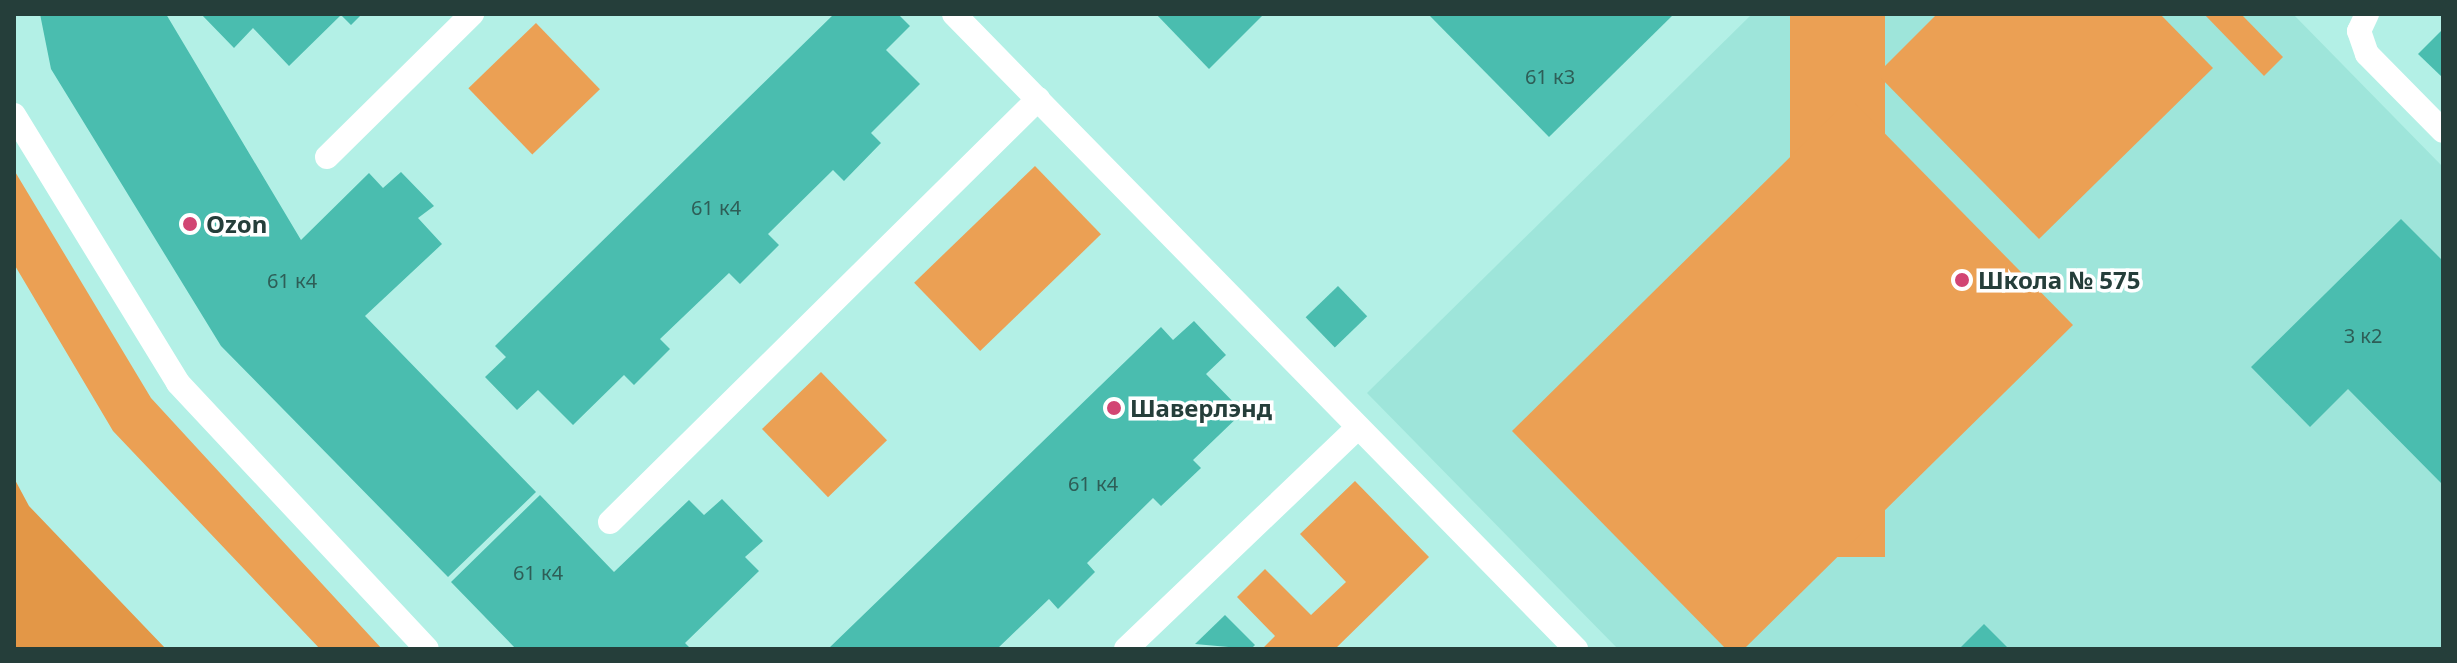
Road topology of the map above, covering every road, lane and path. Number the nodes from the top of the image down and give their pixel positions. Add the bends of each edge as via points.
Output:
1 (472, 14) edge
2 (954, 14) edge
3 (2367, 14) edge
4 (1038, 99) junction
5 (14, 115) edge
6 (2440, 122) edge
7 (327, 157) dead end
8 (1357, 428) junction
9 (610, 522) dead end
10 (427, 649) edge
11 (1126, 649) edge
12 (1576, 649) edge

1 - 7 lane
2 - 4 lane
3 - 6 lane via 2359,31 2367,54
4 - 8 lane
4 - 9 lane
5 - 10 lane via 178,383
8 - 11 lane
8 - 12 lane

